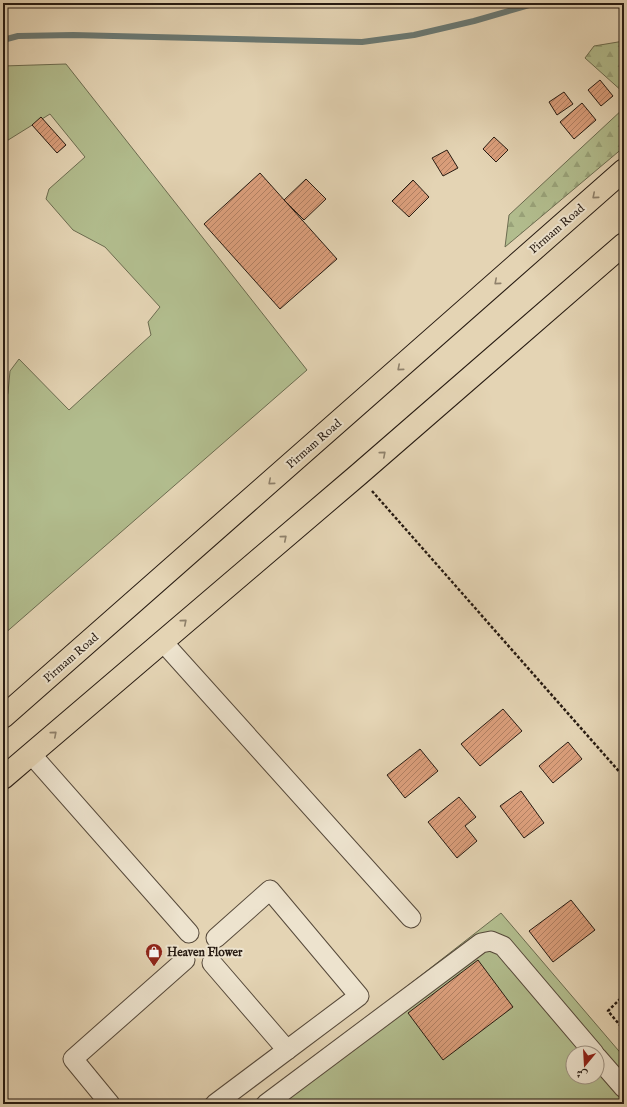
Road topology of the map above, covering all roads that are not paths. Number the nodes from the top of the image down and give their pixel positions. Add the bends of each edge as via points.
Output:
1 (624, 170) edge
2 (624, 244) edge
3 (162, 641) junction
4 (3, 717) edge
5 (31, 754) junction
6 (3, 778) edge
7 (411, 918) dead end
8 (189, 933) junction
9 (216, 938) junction
10 (185, 960) junction
11 (212, 963) junction
12 (587, 1045) edge
13 (288, 1050) junction
14 (605, 1066) edge
15 (624, 1088) edge
16 (110, 1104) edge
17 (216, 1104) edge
18 (266, 1104) edge

1 -> 4 highway, Pirmam Road
3 -> 2 highway
5 -> 3 highway
3 - 7 street
5 - 6 highway
5 - 8 street
8 - 9 street via 194,930 206,930
8 - 10 street via 181,945
9 - 11 street via 218,954
9 - 13 street via 270,890 358,996
10 - 11 street via 195,966 207,966
10 - 16 street via 73,1059
11 - 13 street
12 - 18 street via 502,946 491,941 481,943
13 - 17 street
14 - 15 street

